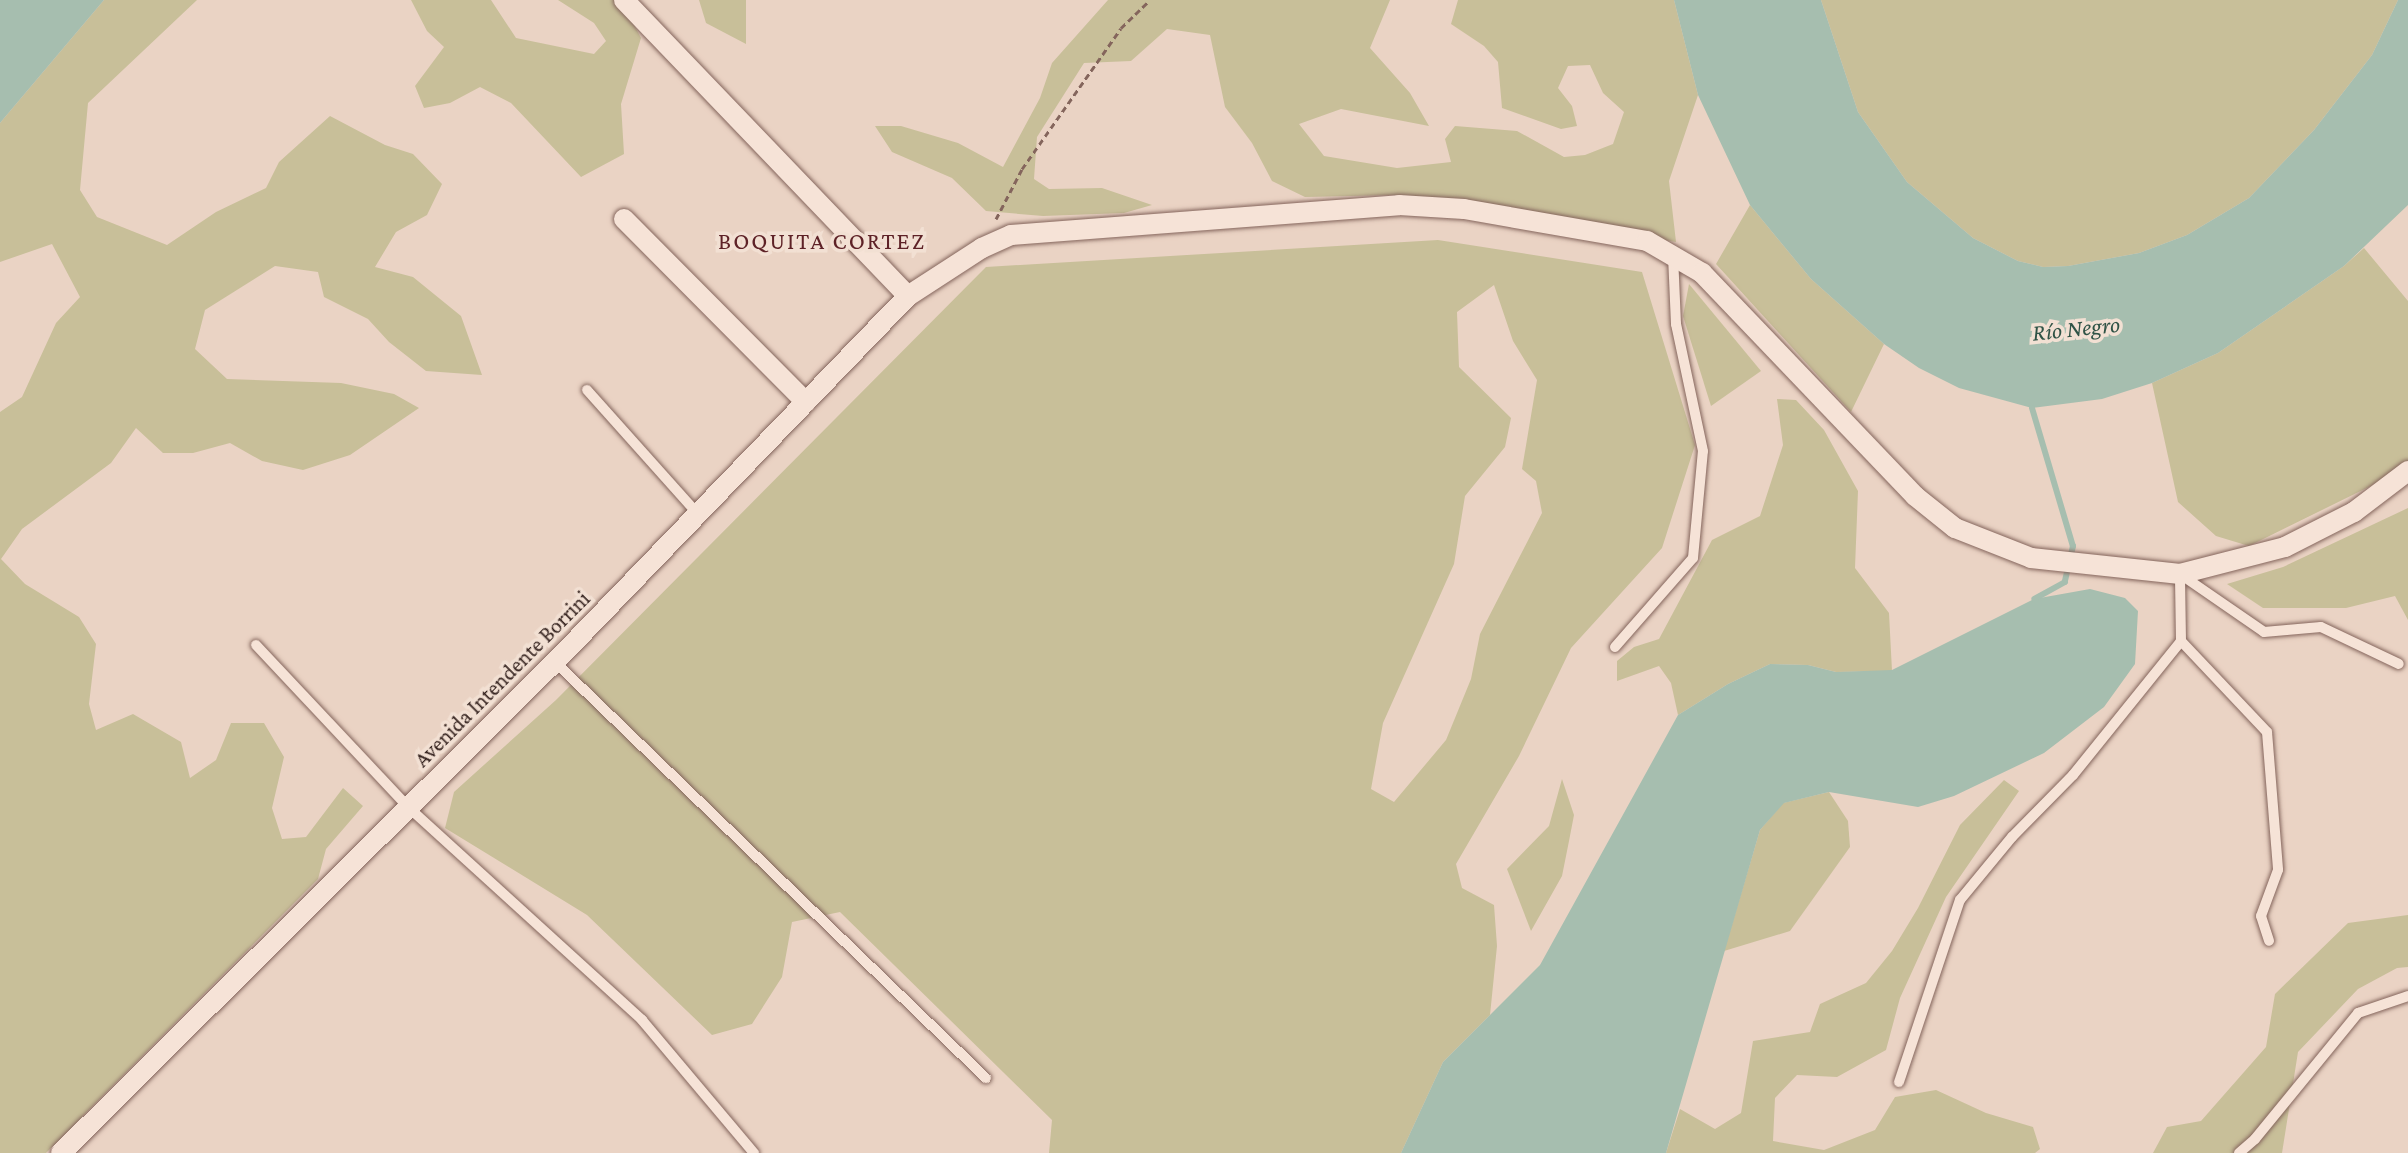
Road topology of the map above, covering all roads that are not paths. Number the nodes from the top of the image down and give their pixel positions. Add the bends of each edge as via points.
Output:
1 (624, 0) edge
2 (624, 219) dead end
3 (1673, 254) junction
4 (908, 296) junction
5 (587, 390) dead end
6 (806, 402) junction
7 (2408, 471) edge
8 (698, 514) junction
9 (2180, 574) junction
10 (2181, 641) junction
11 (256, 645) dead end
12 (1615, 647) dead end
13 (555, 662) junction
14 (2399, 664) dead end
15 (407, 806) junction
16 (2269, 941) dead end
17 (2408, 996) edge
18 (986, 1078) dead end
19 (1899, 1082) dead end
20 (61, 1153) edge
21 (754, 1153) edge
22 (2239, 1153) edge

1 - 4 street
2 - 6 street
3 - 4 street, Avenida Intendente Borrini via 1647,241 1464,209 1399,205 1011,235
3 - 9 street, Avenida Intendente Borrini via 1702,273 1915,496 1955,528 2031,558
3 - 12 lane via 1676,324 1703,451 1693,558
4 - 6 street, Avenida Intendente Borrini
5 - 8 lane
6 - 8 street, Avenida Intendente Borrini
7 - 9 street, Avenida Intendente Borrini via 2354,512 2285,547
8 - 13 street, Avenida Intendente Borrini
9 - 10 lane
9 - 14 lane via 2264,632 2321,627
10 - 16 lane via 2267,732 2278,870 2261,916
10 - 19 lane via 2073,775 1960,900
11 - 15 lane
13 - 15 street, Avenida Intendente Borrini
13 - 18 lane
15 - 20 street, Avenida Intendente Borrini
15 - 21 lane via 642,1020
17 - 22 lane via 2358,1013

